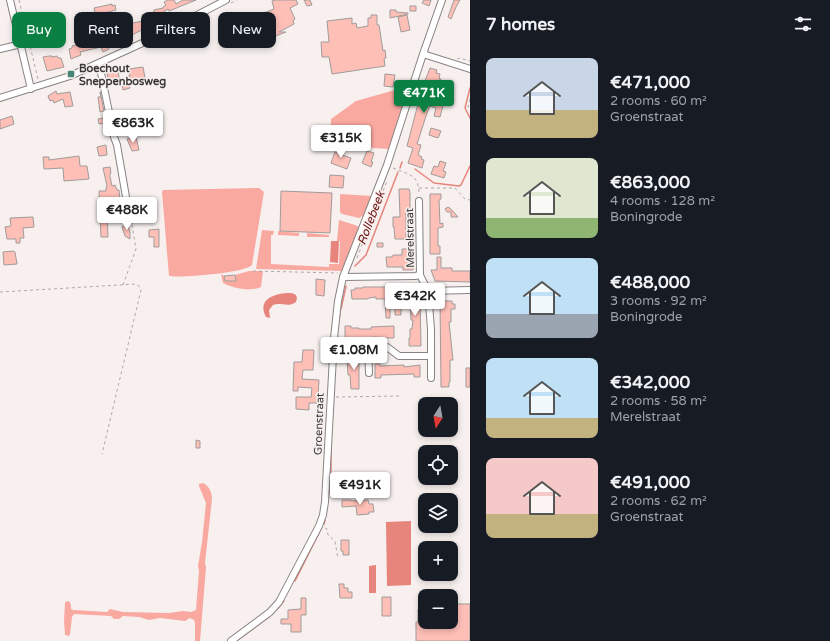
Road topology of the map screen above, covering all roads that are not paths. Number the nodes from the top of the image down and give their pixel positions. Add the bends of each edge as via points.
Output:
1 (10, 0) edge
2 (226, 0) edge
3 (442, 0) edge
4 (13, 12) edge
5 (12, 46) edge
6 (21, 48) edge
7 (0, 49) edge
8 (423, 54) junction
9 (99, 63) junction
10 (470, 69) edge
11 (31, 89) junction
12 (0, 98) edge
13 (419, 201) road end
14 (130, 220) dead end
15 (344, 275) junction
16 (420, 275) junction
17 (470, 290) edge
18 (428, 291) junction
19 (368, 347) junction
20 (351, 348) dead end
21 (431, 356) junction
22 (369, 374) dead end
23 (431, 378) dead end
24 (231, 641) edge

1 - 4 street
2 - 9 street
3 - 8 street, Groenstraat
5 - 7 street
6 - 11 street
8 - 10 street
8 - 15 street, Groenstraat via 387,165
9 - 11 street
9 - 14 street
11 - 12 street
13 - 16 street, Merelstraat
15 - 16 street
15 - 24 street, Groenstraat via 334,338 326,502 323,515 275,608
16 - 18 street
17 - 18 street
18 - 21 street
19 - 20 street
19 - 21 street via 387,347 399,356
19 - 22 street
21 - 23 street

